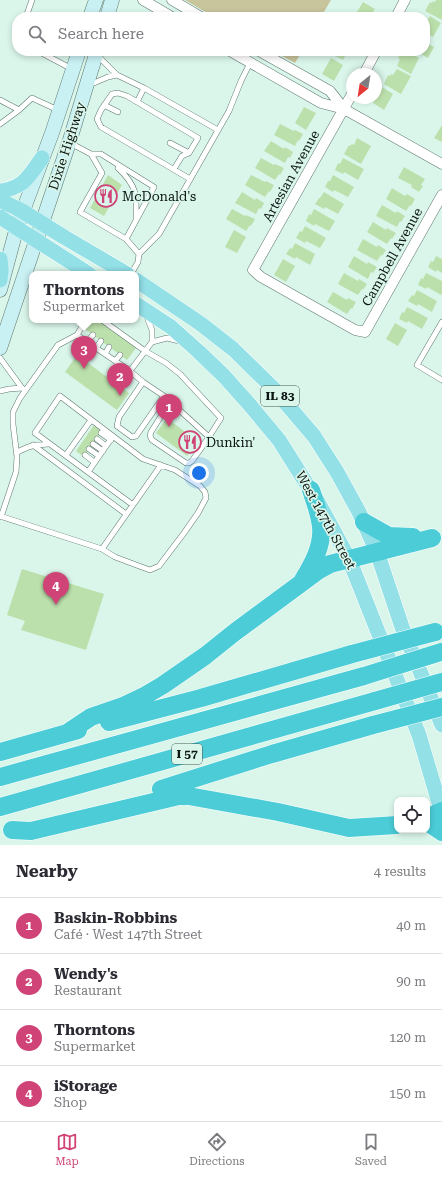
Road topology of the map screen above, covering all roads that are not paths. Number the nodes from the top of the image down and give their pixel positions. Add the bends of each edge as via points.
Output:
1 (32, 0) edge
2 (96, 0) edge
3 (112, 0) edge
4 (143, 0) edge
5 (172, 0) edge
6 (405, 0) edge
7 (28, 12) edge
8 (92, 12) edge
9 (108, 12) edge
10 (163, 12) edge
11 (192, 12) edge
12 (399, 12) edge
13 (48, 56) edge
14 (77, 56) edge
15 (95, 56) edge
16 (100, 56) edge
17 (238, 56) edge
18 (255, 56) edge
19 (267, 56) edge
20 (373, 56) edge
21 (250, 63) junction
22 (367, 68) edge
23 (73, 69) junction
24 (117, 75) junction
25 (86, 86) junction
26 (144, 88) junction
27 (0, 100) edge
28 (137, 102) junction
29 (347, 104) edge
30 (104, 105) junction
31 (344, 109) junction
32 (19, 110) junction
33 (59, 111) junction
34 (118, 112) dead end
35 (0, 124) edge
36 (218, 130) junction
37 (69, 143) junction
38 (170, 143) dead end
39 (189, 153) junction
40 (91, 154) junction
41 (42, 158) junction
42 (111, 160) junction
43 (442, 164) edge
44 (174, 169) junction
45 (190, 179) junction
46 (0, 191) edge
47 (442, 195) edge
48 (0, 200) edge
49 (22, 211) junction
50 (0, 217) edge
51 (136, 221) junction
52 (42, 223) junction
53 (17, 227) junction
54 (126, 239) junction
55 (36, 240) junction
56 (139, 254) junction
57 (0, 259) edge
58 (84, 271) edge
59 (121, 271) edge
60 (133, 271) edge
61 (0, 280) edge
62 (139, 282) edge
63 (0, 290) edge
64 (140, 306) edge
65 (442, 322) edge
66 (84, 323) edge
67 (104, 323) edge
68 (365, 332) joint
69 (77, 335) junction
70 (92, 335) dead end
71 (101, 341) dead end
72 (88, 342) junction
73 (152, 342) junction
74 (191, 345) junction
75 (109, 347) dead end
76 (0, 348) edge
77 (96, 348) junction
78 (145, 351) junction
79 (105, 354) junction
80 (120, 355) dead end
81 (0, 358) edge
82 (116, 361) junction
83 (130, 371) junction
84 (442, 380) edge
85 (143, 382) junction
86 (24, 389) junction
87 (0, 391) edge
88 (164, 396) junction
89 (170, 402) junction
90 (91, 424) junction
91 (101, 433) dead end
92 (209, 437) junction
93 (112, 438) junction
94 (97, 439) dead end
95 (50, 444) junction
96 (93, 444) dead end
97 (33, 445) junction
98 (106, 446) junction
99 (89, 449) dead end
100 (103, 451) junction
101 (16, 453) junction
102 (66, 455) junction
103 (85, 455) dead end
104 (99, 456) junction
105 (94, 462) junction
106 (161, 465) junction
107 (88, 472) junction
108 (311, 490) junction
109 (133, 505) junction
110 (126, 514) junction
111 (0, 516) edge
112 (364, 522) junction
113 (437, 538) edge
114 (102, 549) junction
115 (377, 552) junction
116 (349, 559) junction
117 (300, 584) junction
118 (438, 632) edge
119 (442, 652) edge
120 (442, 682) edge
121 (442, 707) edge
122 (442, 725) edge
123 (67, 733) junction
124 (0, 752) edge
125 (0, 777) edge
126 (0, 807) edge
127 (439, 812) edge
128 (430, 824) edge
129 (394, 825) edge
130 (6, 831) edge
131 (442, 832) edge

1 - 7 lane
2 - 8 main road
3 - 9 main road
4 - 10 street
5 - 11 street
6 - 12 street
13 - 23 lane
14 - 23 main road, Dixie Highway
15 - 25 main road, Dixie Highway
16 - 24 lane
17 - 21 street
18 - 21 street
19 - 31 street via 330,91
20 - 22 street
21 - 31 street via 321,103
21 - 36 lane
23 - 33 main road, Dixie Highway
24 - 25 lane
24 - 26 lane
25 - 37 main road, Dixie Highway
26 - 28 lane
26 - 36 lane
27 - 32 lane
28 - 30 lane via 118,93 112,94
28 - 39 lane via 198,138
29 - 31 street, Artesian Avenue
30 - 34 lane
30 - 44 lane via 97,119 101,126
31 - 43 street
31 - 68 street, Artesian Avenue via 253,270 355,330
32 - 33 lane via 32,98
32 - 35 lane
33 - 41 main road, Dixie Highway
36 - 45 lane
37 - 40 lane
37 - 52 main road, Dixie Highway
38 - 39 lane
39 - 44 lane via 182,156
40 - 42 lane via 101,154
40 - 54 lane via 102,173 80,212
41 - 46 main road via 21,185
41 - 49 main road, Dixie Highway
42 - 51 lane via 129,178 134,190
42 - 51 lane via 154,187
44 - 45 lane
45 - 56 lane via 159,234
47 - 68 street, Campbell Avenue
48 - 49 main road
49 - 52 main road
49 - 53 main road, Dixie Highway
50 - 53 main road
51 - 54 lane
52 - 55 main road, Dixie Highway
52 - 59 main road
53 - 55 main road
53 - 63 main road, Dixie Highway
54 - 56 lane
55 - 58 main road
55 - 76 main road, Dixie Highway
56 - 60 lane
57 - 61 main road
62 - 112 main road, IL 83 via 233,349 272,386 314,436
64 - 73 lane via 152,330
64 - 74 main road, West 147th Street / IL 83
65 - 84 lane via 417,365
66 - 69 lane
67 - 78 lane
69 - 72 lane
69 - 86 lane via 58,345
70 - 72 lane
71 - 77 lane
72 - 77 lane
73 - 74 lane via 167,338
73 - 78 lane
74 - 108 main road, West 147th Street / IL 83 via 224,376 279,440
75 - 79 lane
77 - 79 lane
78 - 83 lane
78 - 92 lane via 180,374 221,418
79 - 82 lane
80 - 82 lane
81 - 86 lane
82 - 83 lane
83 - 85 lane
85 - 88 lane
85 - 88 lane via 117,422 117,426 132,437 136,436
86 - 87 lane via 9,388
86 - 101 lane via 13,412
88 - 89 lane
89 - 92 lane
89 - 92 lane via 151,432 152,440 189,463
90 - 93 lane
90 - 95 lane via 60,396 35,433
90 - 102 lane
91 - 93 lane
93 - 98 lane
93 - 106 lane via 143,459
94 - 98 lane
95 - 97 lane
95 - 102 lane
96 - 100 lane
97 - 101 lane
97 - 110 lane
98 - 100 lane
99 - 104 lane
100 - 104 lane
101 - 111 lane via 16,472
102 - 107 lane
103 - 105 lane
104 - 105 lane
105 - 107 lane
106 - 109 lane
106 - 114 lane via 175,470 205,492 206,498 184,533 159,566 150,570 115,557
107 - 109 lane
108 - 116 main road, West 147th Street / IL 83
108 - 117 highway via 321,526 321,536 317,554
109 - 110 lane
110 - 114 lane
111 - 114 lane
112 - 113 highway via 389,536
112 - 115 main road, IL 83
113 - 115 highway
115 - 116 highway
115 - 122 main road, IL 83 via 402,627
116 - 117 highway via 330,564
116 - 127 main road, West 147th Street / IL 83 via 419,735
117 - 123 highway via 163,685 123,706 91,717
118 - 123 highway, bridge
119 - 125 highway, I 57, bridge
120 - 126 highway, I 57, bridge
121 - 130 highway, bridge
123 - 124 highway
128 - 131 highway
129 - 130 highway via 350,828 184,795 31,831

